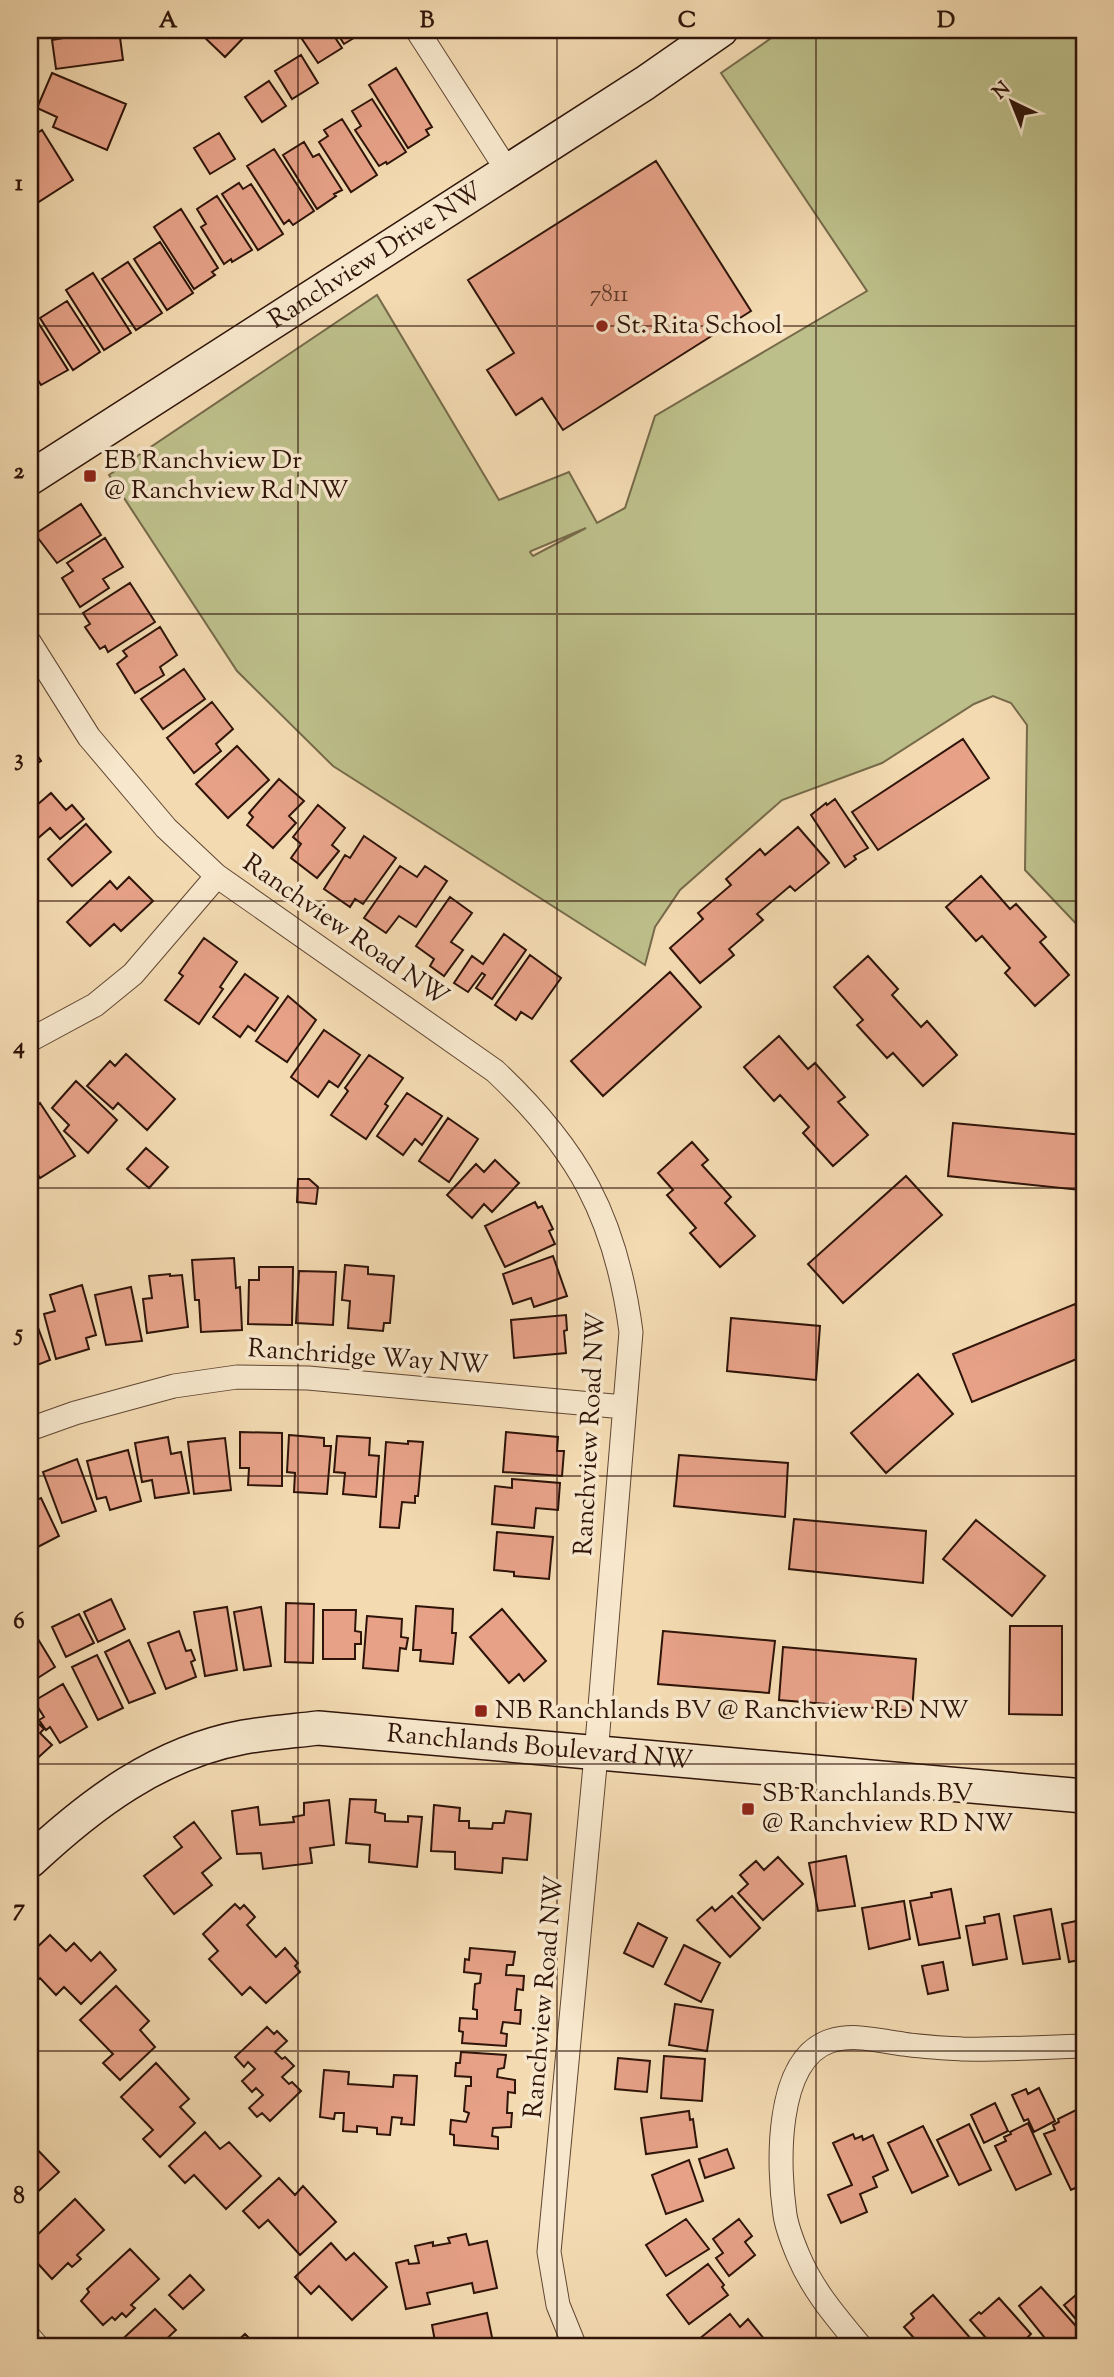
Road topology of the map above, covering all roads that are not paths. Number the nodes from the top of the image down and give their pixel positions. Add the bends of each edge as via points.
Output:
1 (417, 30) edge
2 (721, 30) edge
3 (507, 170) junction
4 (30, 478) edge
5 (30, 643) edge
6 (217, 876) junction
7 (30, 1040) edge
8 (624, 1407) junction
9 (30, 1429) edge
10 (596, 1755) junction
11 (1084, 1796) edge
12 (30, 1861) edge
13 (1084, 2046) edge
14 (30, 2339) edge
15 (38, 2347) edge
16 (575, 2347) edge
17 (861, 2347) edge

1 - 3 street
2 - 3 street, Ranchview Drive NW
3 - 4 street, Ranchview Drive NW
5 - 6 street, Ranchview Road NW via 89,737 166,828
6 - 7 street via 133,974 95,1005
6 - 8 street, Ranchview Road NW via 495,1071 543,1118 592,1193 619,1266 631,1332
8 - 9 street, Ranchridge Way NW via 309,1378 237,1377 174,1386
8 - 10 street, Ranchview Road NW
10 - 11 street, Ranchlands Boulevard NW
10 - 12 street, Ranchlands Boulevard NW via 318,1728 243,1737 201,1748 122,1785
10 - 16 street, Ranchview Road NW via 550,2238 558,2305
13 - 17 street via 962,2049 851,2036 816,2048 796,2071 789,2088 783,2137 786,2218 813,2285
14 - 15 street

